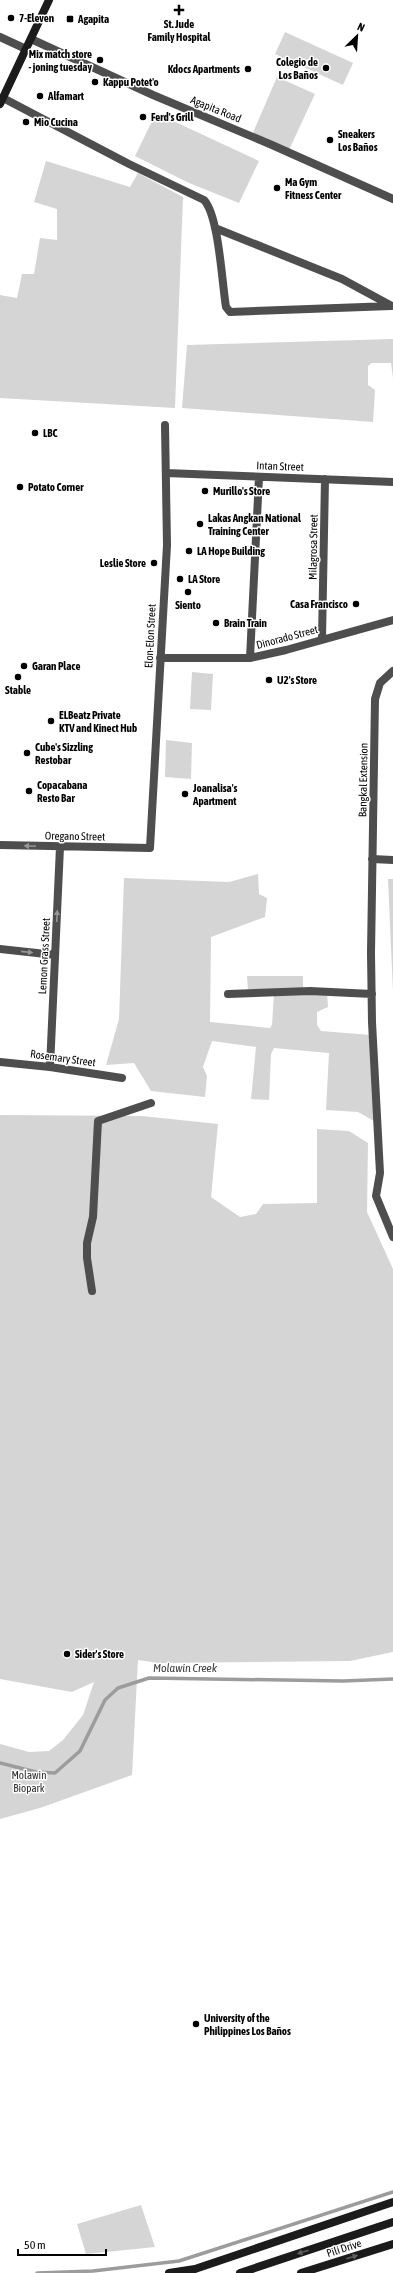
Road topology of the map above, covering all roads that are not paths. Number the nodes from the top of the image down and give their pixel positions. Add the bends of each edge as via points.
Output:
1 (49, 0) edge
2 (0, 37) edge
3 (31, 39) junction
4 (26, 49) junction
5 (1, 101) edge
6 (393, 200) edge
7 (215, 228) junction
8 (392, 306) edge
9 (165, 425) dead end
10 (166, 473) junction
11 (259, 477) junction
12 (325, 480) junction
13 (393, 482) edge
14 (393, 620) edge
15 (322, 640) junction
16 (160, 658) junction
17 (250, 658) junction
18 (393, 671) edge
19 (0, 845) edge
20 (60, 847) junction
21 (150, 848) joint
22 (372, 859) junction
23 (393, 860) edge
24 (0, 949) edge
25 (55, 955) junction
26 (228, 994) dead end
27 (372, 994) junction
28 (0, 1062) edge
29 (50, 1066) junction
30 (122, 1078) dead end
31 (150, 1103) dead end
32 (393, 1237) edge
33 (92, 1291) dead end
34 (393, 2202) edge
35 (393, 2222) edge
36 (393, 2244) edge
37 (169, 2273) edge
38 (240, 2273) edge
39 (301, 2273) edge

1 - 3 street
2 - 4 street
3 - 4 street
3 - 6 street, Agapita Road
4 - 5 street
5 - 7 street via 204,200 209,205
7 - 8 street via 342,279
7 - 8 street via 226,307 230,312
9 - 10 street, Elon-Elon Street
10 - 11 street, Intan Street
10 - 16 street, Elon-Elon Street via 167,545
11 - 12 street, Intan Street
11 - 17 street
12 - 13 street, Intan Street
12 - 15 street, Milagrosa Street
14 - 15 street, Dinorado Street
15 - 17 street, Dinorado Street
16 - 17 street, Dinorado Street
16 - 21 street, Elon-Elon Street
18 - 22 street, Bangkal Extension via 380,683 375,699
20 -> 19 street, Oregano Street
20 - 21 street, Oregano Street
25 -> 20 street, Lemon Grass Street
22 - 23 street
22 - 27 street, Bangkal Extension
24 -> 25 street
25 - 29 street, Lemon Grass Street
26 - 27 street via 310,991
27 - 32 street, Bangkal Extension via 380,1172 376,1196
28 - 29 street, Rosemary Street
29 - 30 street, Rosemary Street
31 - 33 street via 98,1121 92,1216 87,1243
34 - 37 street via 195,2269
35 -> 38 street
39 -> 36 street, Pili Drive

